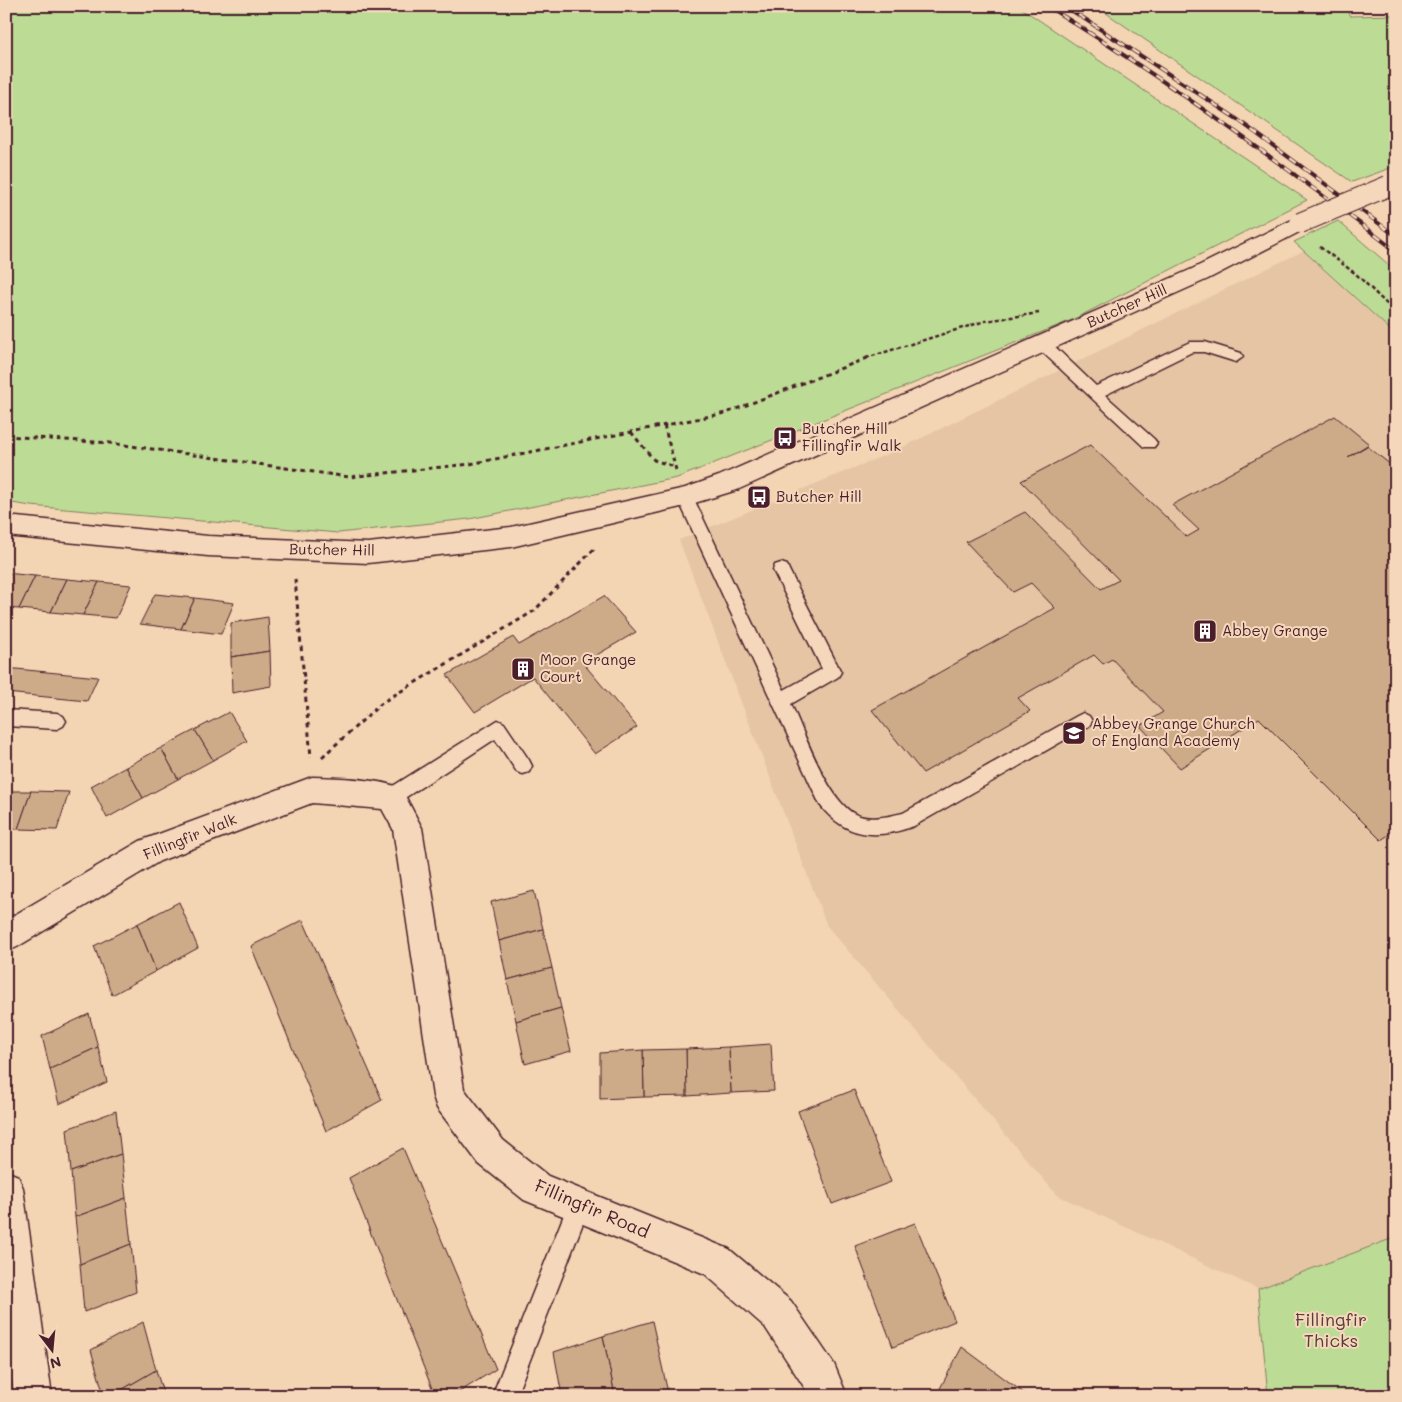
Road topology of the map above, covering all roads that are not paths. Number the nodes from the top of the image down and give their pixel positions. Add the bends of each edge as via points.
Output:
1 (1392, 184) edge
2 (1042, 343) junction
3 (1236, 357) dead end
4 (1095, 393) junction
5 (1149, 443) dead end
6 (685, 497) junction
7 (6, 526) edge
8 (781, 570) dead end
9 (781, 701) junction
10 (6, 718) edge
11 (1083, 721) dead end
12 (57, 722) dead end
13 (523, 766) dead end
14 (391, 797) junction
15 (6, 937) edge
16 (6, 1188) edge
17 (579, 1205) junction
18 (34, 1396) edge
19 (504, 1396) edge
20 (829, 1396) edge

1 - 2 street, Butcher Hill, bridge via 1297,225 1200,274
2 - 4 lane
2 - 6 street, Butcher Hill via 728,483
3 - 4 lane via 1205,347 1190,347
4 - 5 lane
6 - 7 street, Butcher Hill via 511,537 377,552 208,546
6 - 9 lane
8 - 9 lane via 832,672
9 - 11 lane via 826,799 846,819 879,828 907,820
10 - 12 lane
13 - 14 lane via 498,728
14 - 15 street, Fillingfir Walk via 344,791 312,779 150,851
14 - 17 street, Fillingfir Road via 407,828 449,1096 491,1152 536,1188
16 - 18 street
17 - 19 lane
17 - 20 street, Fillingfir Road via 717,1261 778,1314 821,1377

